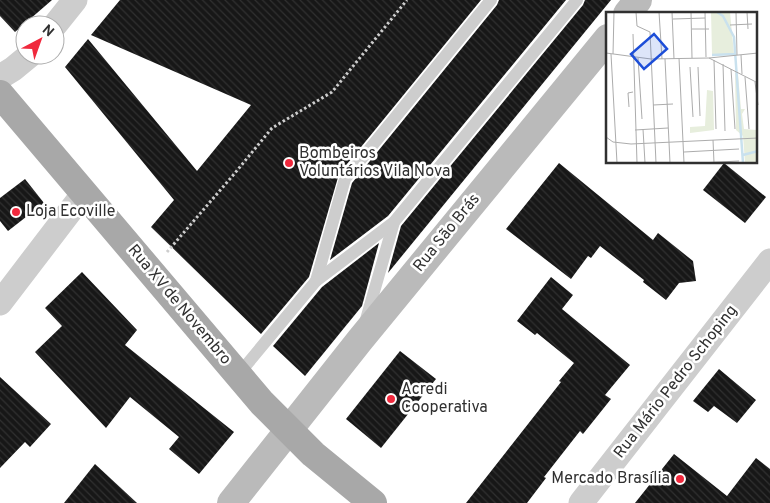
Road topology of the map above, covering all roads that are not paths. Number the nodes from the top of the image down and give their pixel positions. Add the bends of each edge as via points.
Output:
1 (76, 0) edge
2 (491, 0) edge
3 (576, 0) edge
4 (638, 0) edge
5 (629, 12) edge
6 (63, 15) edge
7 (606, 40) edge
8 (19, 65) edge
9 (0, 77) edge
10 (0, 94) edge
11 (84, 193) junction
12 (394, 222) junction
13 (770, 261) edge
14 (316, 281) junction
15 (0, 303) edge
16 (360, 340) junction
17 (238, 375) junction
18 (288, 430) junction
19 (231, 503) edge
20 (373, 503) edge
21 (581, 503) edge

1 - 6 street
2 - 14 lane via 346,179
3 - 12 lane
4 - 5 street
7 - 16 street, Rua São Brás
8 - 9 street
10 - 11 main road, Rua XV de Novembro
11 - 15 street
11 - 17 main road, Rua XV de Novembro
12 - 14 lane
12 - 16 lane
13 - 21 street, Rua Mário Pedro Schoping
14 - 17 lane
16 - 18 street, Rua São Brás
17 - 18 main road, Rua XV de Novembro
18 - 19 street, Rua São Brás
18 - 20 main road, Rua XV de Novembro

